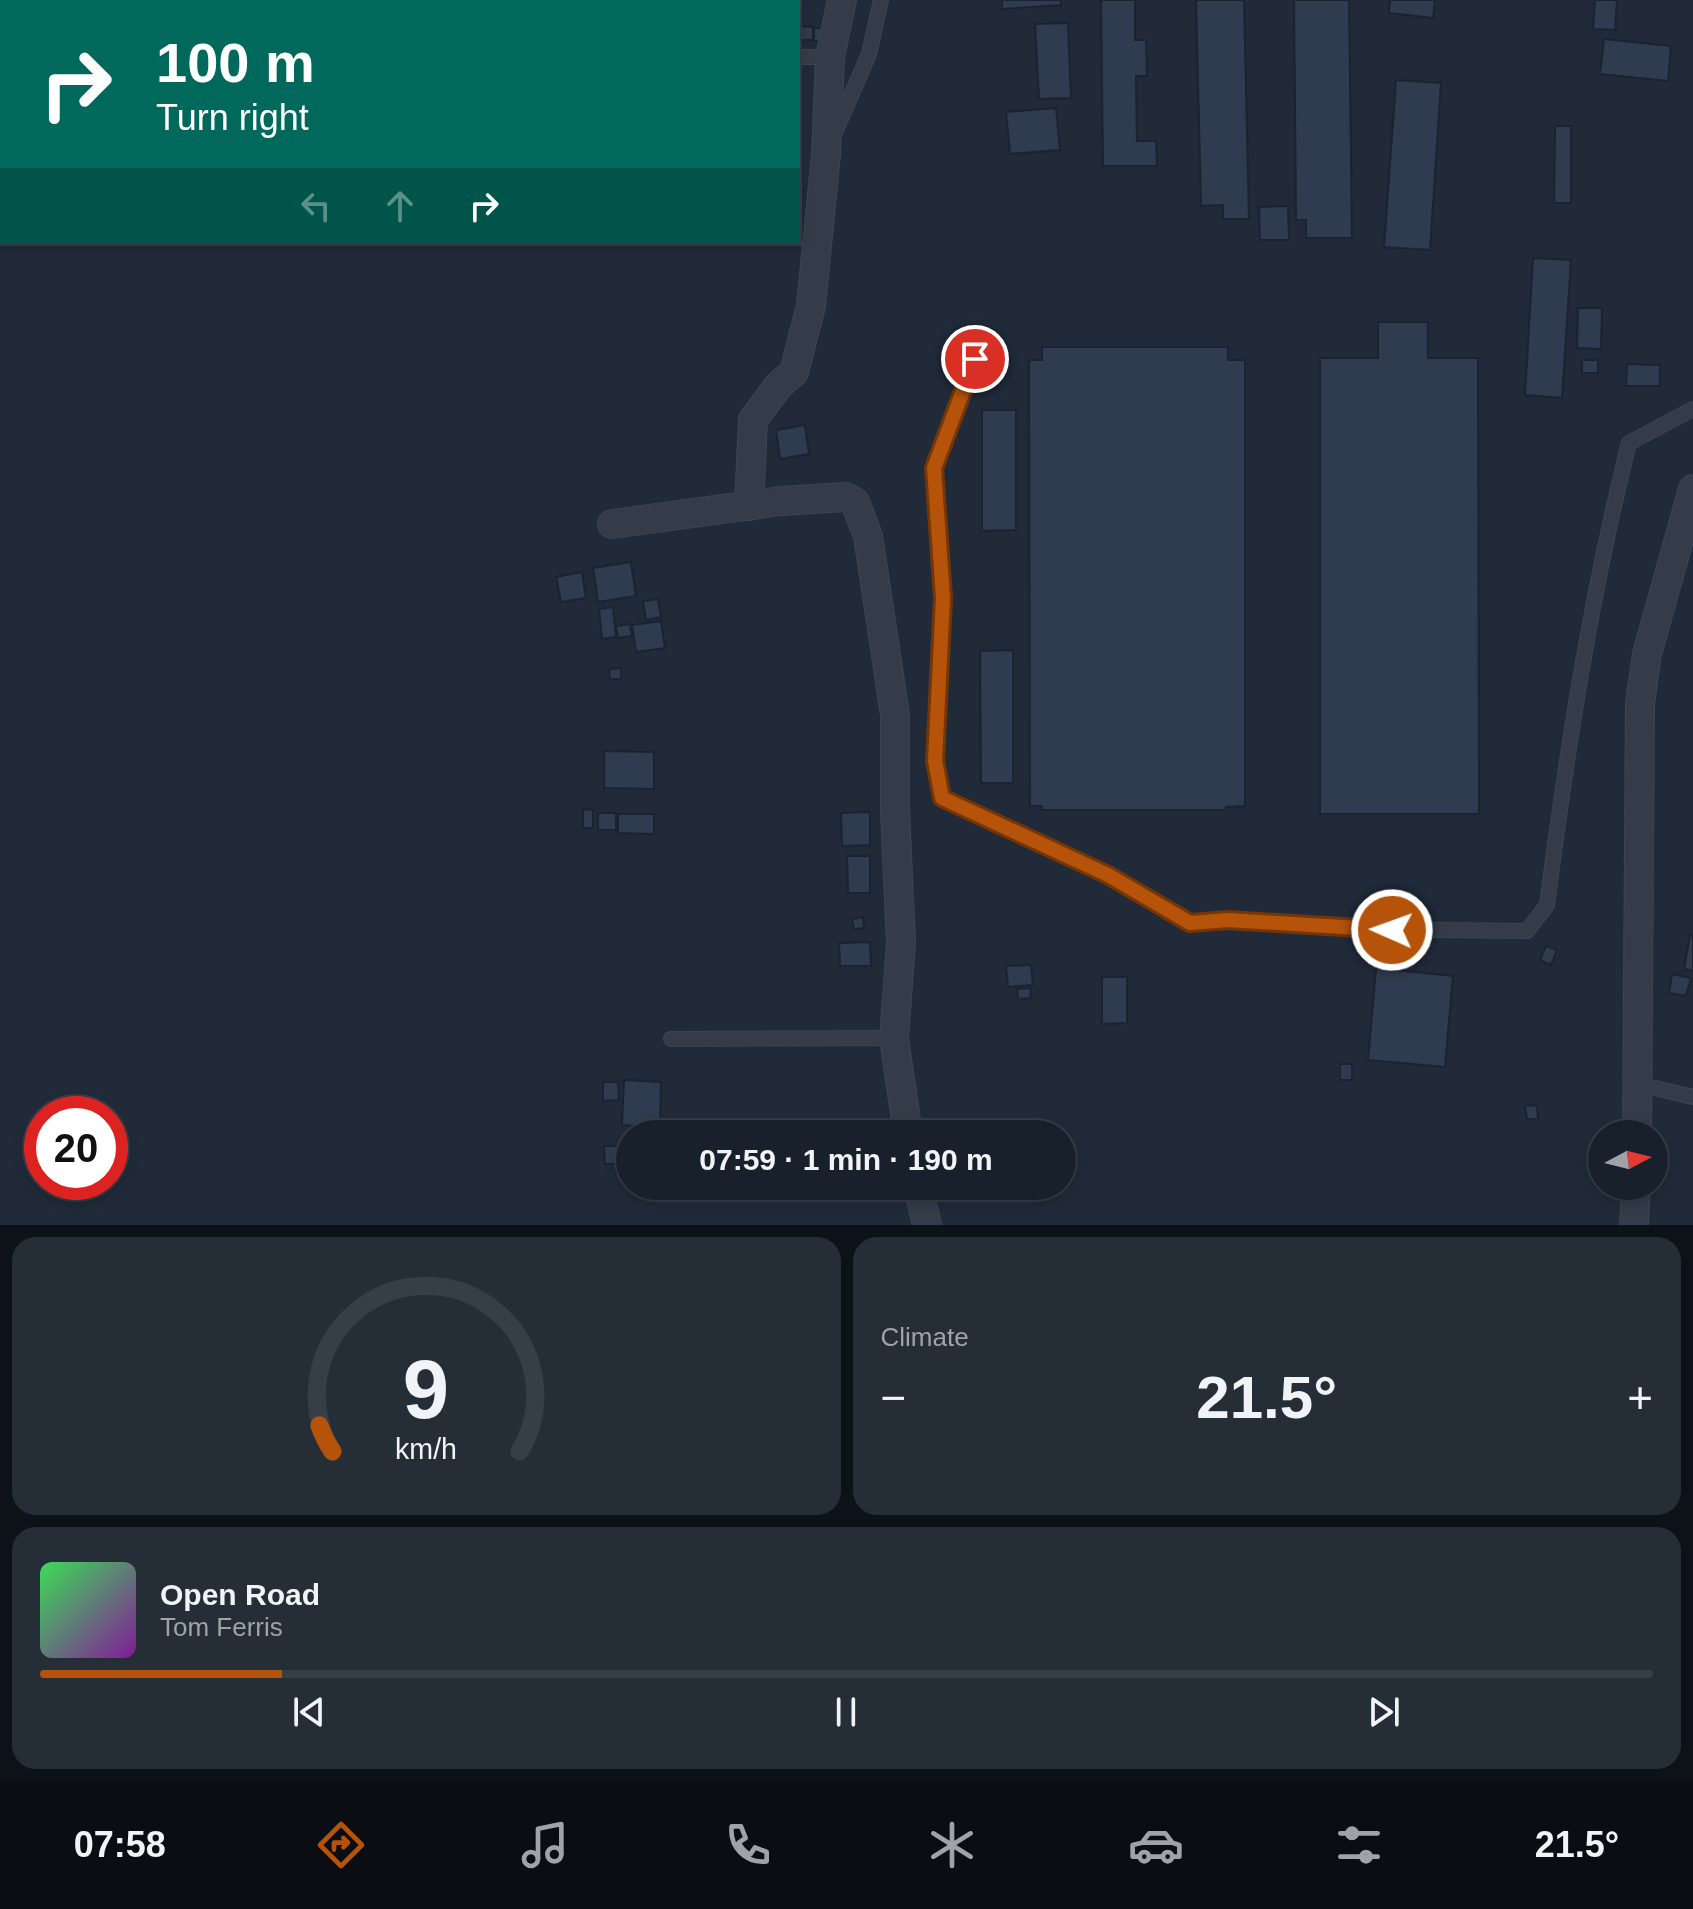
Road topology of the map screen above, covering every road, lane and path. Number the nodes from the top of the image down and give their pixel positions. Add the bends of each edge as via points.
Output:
1 (842, 0) edge
2 (881, 0) edge
3 (800, 57) edge
4 (830, 57) junction
5 (826, 154) junction
6 (975, 359) dead end
7 (1693, 409) edge
8 (1693, 489) edge
9 (749, 506) junction
10 (612, 524) dead end
11 (894, 1038) junction
12 (671, 1039) dead end
13 (1638, 1084) junction
14 (1693, 1097) edge
15 (906, 1120) edge
16 (1637, 1120) edge
17 (921, 1200) edge
18 (1635, 1200) edge
19 (927, 1225) edge
20 (1634, 1225) edge

1 - 4 street
2 - 5 lane via 869,54
3 - 4 lane
4 - 5 street
5 - 9 street via 811,306 794,372 753,420
6 - 7 lane via 934,468 943,598 935,761 942,798 1108,875 1190,923 1527,931 1547,905 1578,696 1629,443
8 - 13 street via 1647,654 1640,703
9 - 10 street
9 - 11 street via 846,497 855,502 868,536 895,715 901,943
11 - 12 lane
11 - 15 street
13 - 14 lane
13 - 16 street
17 - 19 street
18 - 20 street

